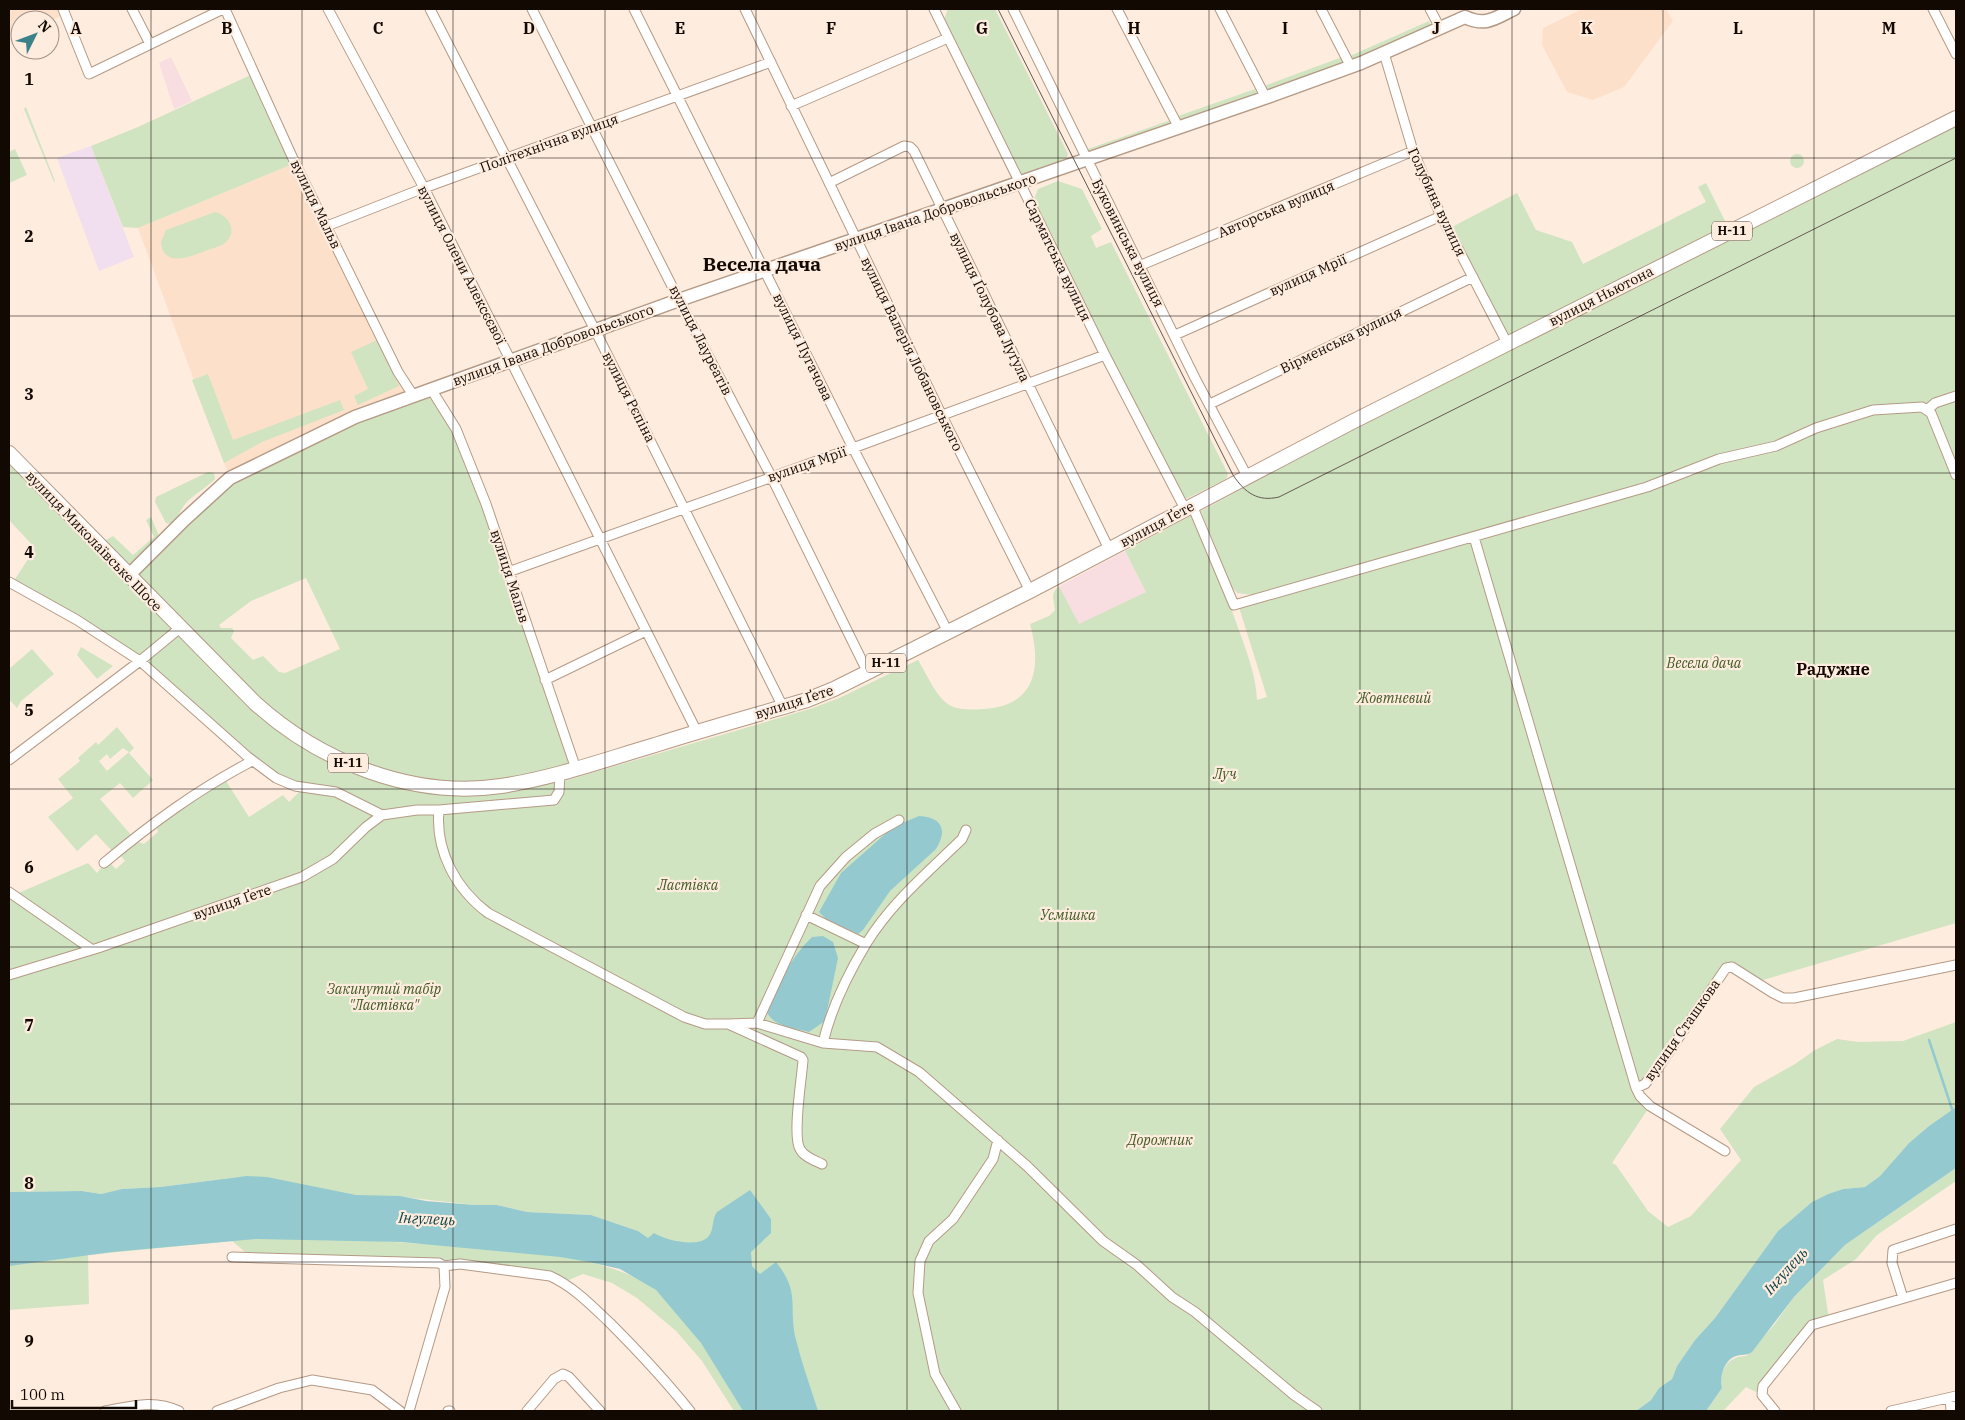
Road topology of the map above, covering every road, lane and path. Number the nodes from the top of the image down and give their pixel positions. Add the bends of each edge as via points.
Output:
1 (63, 9) edge
2 (132, 9) edge
3 (224, 9) edge
4 (328, 9) edge
5 (430, 9) edge
6 (532, 9) edge
7 (634, 9) edge
8 (745, 9) edge
9 (944, 9) edge
10 (1013, 9) edge
11 (1117, 9) edge
12 (1220, 9) edge
13 (1321, 9) edge
14 (1430, 9) edge
15 (1514, 9) edge
16 (1933, 9) edge
17 (936, 13) edge
18 (1468, 13) edge
19 (1440, 28) junction
20 (948, 38) junction
21 (150, 44) junction
22 (1384, 53) junction
23 (1956, 54) edge
24 (771, 62) junction
25 (1351, 67) junction
26 (677, 97) junction
27 (1266, 98) junction
28 (791, 106) junction
29 (1956, 118) edge
30 (593, 127) junction
31 (1180, 128) junction
32 (1413, 152) junction
33 (506, 158) junction
34 (1086, 160) junction
35 (829, 183) junction
36 (1020, 183) junction
37 (424, 188) junction
38 (943, 210) junction
39 (1441, 216) junction
40 (327, 226) junction
41 (857, 240) junction
42 (1139, 266) junction
43 (765, 270) junction
44 (1472, 277) junction
45 (679, 300) junction
46 (595, 330) junction
47 (1175, 335) junction
48 (1507, 343) junction
49 (1104, 355) junction
50 (510, 360) junction
51 (1026, 383) junction
52 (432, 389) junction
53 (413, 395) junction
54 (1956, 396) edge
55 (1210, 404) junction
56 (1927, 410) junction
57 (941, 414) junction
58 (853, 448) junction
59 (9, 452) edge
60 (1956, 475) edge
61 (772, 476) junction
62 (1247, 476) junction
63 (1188, 507) junction
64 (684, 508) junction
65 (1474, 537) junction
66 (600, 538) junction
67 (1109, 549) junction
68 (508, 572) junction
69 (128, 576) junction
70 (9, 582) edge
71 (1030, 590) junction
72 (180, 628) junction
73 (646, 631) junction
74 (948, 632) junction
75 (140, 661) junction
76 (868, 673) junction
77 (545, 680) junction
78 (783, 707) junction
79 (697, 732) junction
80 (9, 760) edge
81 (252, 761) junction
82 (576, 769) junction
83 (560, 774) junction
84 (439, 810) junction
85 (382, 815) junction
86 (899, 820) dead end
87 (966, 830) dead end
88 (104, 863) dead end
89 (9, 892) edge
90 (806, 915) junction
91 (866, 944) junction
92 (91, 949) junction
93 (1956, 964) edge
94 (9, 975) edge
95 (757, 1023) junction
96 (728, 1024) junction
97 (823, 1043) junction
98 (1636, 1088) junction
99 (998, 1140) junction
100 (1725, 1151) dead end
101 (822, 1164) dead end
102 (1956, 1229) edge
103 (232, 1257) dead end
104 (444, 1266) junction
105 (1956, 1283) edge
106 (1903, 1298) junction
107 (1953, 1397) edge
108 (105, 1411) edge
109 (179, 1411) edge
110 (217, 1411) edge
111 (400, 1411) edge
112 (409, 1411) edge
113 (527, 1411) edge
114 (600, 1411) edge
115 (690, 1411) edge
116 (956, 1411) edge
117 (1317, 1411) edge
118 (1775, 1411) edge
119 (1891, 1411) edge
120 (1951, 1411) edge

1 - 21 street via 89,74
2 - 21 street
3 - 21 street
3 - 40 street, вулиця Мальв
4 - 37 street, вулиця Олени Алексєєвої
5 - 33 street, вулиця Рєпіна
6 - 30 street, вулиця Лауреатів
7 - 26 street, вулиця Пугачова
8 - 24 street, вулиця Валерія Лобановського
9 - 17 street
10 - 34 street, Буковинська вулиця
11 - 31 street
12 - 27 street
13 - 25 street
14 - 19 street
15 - 18 street via 1487,22 1476,22
16 - 23 street
17 - 20 street, Сарматська вулиця
18 - 19 street, вулиця Івана Добровольського
19 - 22 street, вулиця Івана Добровольського
20 - 28 street
20 - 36 street, Сарматська вулиця
22 - 25 street, вулиця Івана Добровольського
22 - 32 street, Голубина вулиця
24 - 26 street, Політехнічна вулиця
24 - 28 street, вулиця Валерія Лобановського
25 - 27 street, вулиця Івана Добровольського
26 - 30 street, Політехнічна вулиця
26 - 43 street, вулиця Пугачова
27 - 31 street, вулиця Івана Добровольського
28 - 35 street, вулиця Валерія Лобановського
29 - 48 main road, вулиця Ньютона / Н-11
30 - 33 street, Політехнічна вулиця
30 - 45 street, вулиця Лауреатів
31 - 34 street, вулиця Івана Добровольського
32 - 39 street, Голубина вулиця
32 - 42 street, Авторська вулиця
33 - 37 street, Політехнічна вулиця
33 - 46 street, вулиця Рєпіна
34 - 36 street, вулиця Івана Добровольського
34 - 42 street, Буковинська вулиця
35 - 38 street, вулиця Ґолубова Луґула via 904,146 910,147
35 - 41 street, вулиця Валерія Лобановського
36 - 38 street, вулиця Івана Добровольського
36 - 49 street, Сарматська вулиця
37 - 40 street, Політехнічна вулиця
37 - 50 street, вулиця Олени Алексєєвої
38 - 41 street, вулиця Івана Добровольського
38 - 51 street, вулиця Ґолубова Луґула
39 - 44 street, Голубина вулиця
39 - 47 street, вулиця Мрії
40 - 53 street, вулиця Мальв via 398,372
41 - 43 street, вулиця Івана Добровольського
41 - 57 street, вулиця Валерія Лобановського
42 - 47 street, Буковинська вулиця
43 - 45 street, вулиця Івана Добровольського
43 - 58 street, вулиця Пугачова
44 - 48 street, Голубина вулиця
44 - 55 street, Вірменська вулиця
45 - 46 street, вулиця Івана Добровольського
45 - 61 street, вулиця Лауреатів
46 - 50 street, вулиця Івана Добровольського
46 - 64 street, вулиця Рєпіна
47 - 55 street, Буковинська вулиця
48 - 62 main road, вулиця Ньютона / Н-11
49 - 51 street, вулиця Мрії
49 - 63 street, Сарматська вулиця
50 - 52 street, вулиця Івана Добровольського
50 - 66 street, вулиця Олени Алексєєвої
51 - 57 street, вулиця Мрії
51 - 67 street, вулиця Ґолубова Луґула
52 - 53 street, вулиця Івана Добровольського
52 - 68 street, вулиця Мальв via 456,429 470,461
53 - 69 street, вулиця Івана Добровольського via 330,428 230,478
54 - 56 street via 1935,403
55 - 62 street, Буковинська вулиця
56 - 60 street via 1935,418
56 - 65 street via 1900,406 1874,410 1816,428 1776,446 1719,459 1647,487
57 - 58 street, вулиця Мрії
57 - 71 street, вулиця Валерія Лобановського
58 - 61 street, вулиця Мрії
58 - 74 street, вулиця Пугачова
59 - 69 main road, вулиця Миколаївське Шосе / Н-11
61 - 64 street, вулиця Мрії
61 - 76 street, вулиця Лауреатів
62 - 63 main road, вулиця Ґете / Н-11
63 - 65 street, Сарматська вулиця via 1234,605
63 - 67 main road, вулиця Ґете / Н-11
64 - 66 street, вулиця Мрії
64 - 78 street, вулиця Рєпіна
65 - 98 street, вулиця Сташкова
66 - 68 street, вулиця Мрії
66 - 73 street, вулиця Олени Алексєєвої
67 - 71 main road, вулиця Ґете / Н-11
68 - 77 street, вулиця Мальв
69 - 72 main road, вулиця Миколаївське Шосе / Н-11
70 - 75 street via 77,620
71 - 74 main road, вулиця Ґете / Н-11
72 - 75 street
72 - 83 main road, вулиця Миколаївське Шосе / Н-11 via 269,716 296,736 340,760 414,783 455,788 500,786
73 - 77 street
73 - 79 street, вулиця Олени Алексєєвої
74 - 76 main road, вулиця Ґете / Н-11
75 - 80 street
75 - 81 street
76 - 78 main road, вулиця Ґете / Н-11 via 834,690
77 - 82 street, вулиця Мальв
78 - 79 main road, вулиця Ґете / Н-11
79 - 82 main road, вулиця Ґете / Н-11
81 - 85 street via 285,782 336,792
81 - 88 street via 157,819
82 - 83 main road, вулиця Ґете / Н-11
83 - 84 street via 559,792 554,800
84 - 85 street
84 - 96 street via 439,839 456,881 471,900 488,913 684,1017 704,1024
85 - 92 street, вулиця Ґете via 333,860 314,871
86 - 90 street via 874,834 846,858 820,886
87 - 91 street via 962,839 911,888 875,929
89 - 92 street
90 - 91 street
90 - 95 street
91 - 97 street via 852,967 826,1028
92 - 94 street, вулиця Ґете
93 - 98 street, вулиця Сташкова via 1794,998 1773,994 1732,967 1726,968 1658,1068 1645,1084
95 - 96 street
95 - 97 street
96 - 101 street via 803,1060 798,1147 806,1156
97 - 99 street via 865,1045 888,1051 920,1072
98 - 100 street, вулиця Сташкова via 1650,1106
99 - 116 street via 993,1159 953,1219 929,1241 920,1261 918,1293 935,1374
99 - 117 street via 1103,1241
102 - 106 street via 1893,1250 1892,1263
103 - 104 street via 439,1263
104 - 112 street via 445,1287
104 - 115 street via 460,1264 550,1276 564,1282 642,1355
105 - 106 street
106 - 118 street via 1812,1326 1763,1386 1762,1395
107 - 119 street
107 - 120 street
108 - 109 street via 150,1402
110 - 111 street via 279,1388 312,1380 372,1390
113 - 114 street via 554,1379 563,1374

